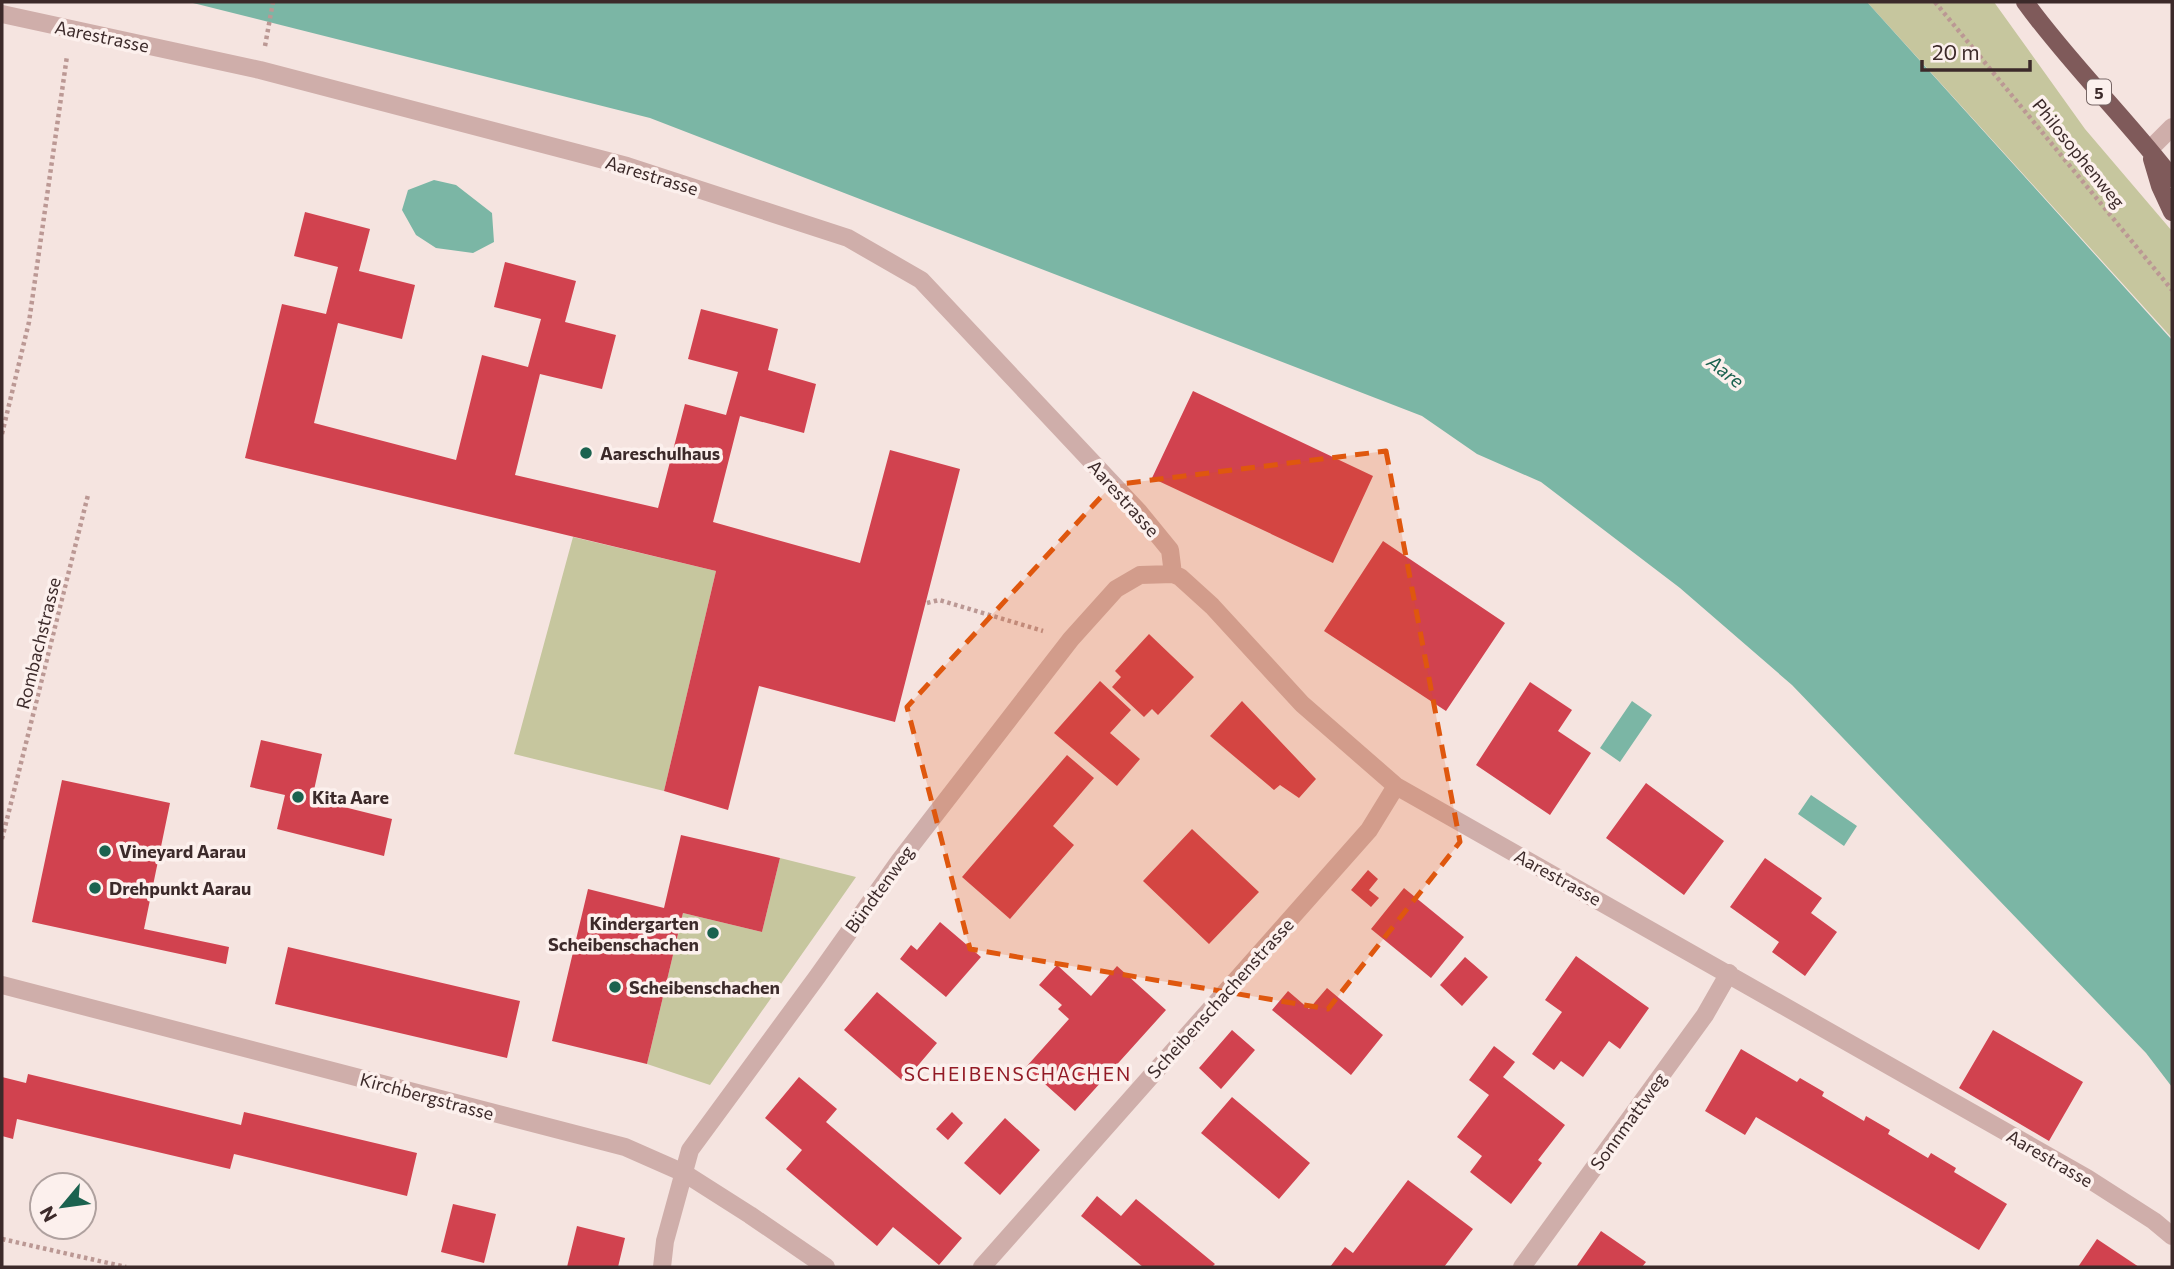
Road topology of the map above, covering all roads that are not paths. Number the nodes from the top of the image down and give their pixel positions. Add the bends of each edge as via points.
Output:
1 (2025, 2) edge
2 (2, 14) edge
3 (2172, 127) edge
4 (2150, 149) junction
5 (2172, 161) edge
6 (2172, 178) edge
7 (2172, 212) edge
8 (1173, 574) junction
9 (1396, 786) junction
10 (1729, 973) junction
11 (2, 985) edge
12 (684, 1173) junction
13 (2172, 1236) edge
14 (662, 1267) edge
15 (825, 1267) edge
16 (982, 1267) edge
17 (1522, 1267) edge

1 - 4 main road, 5
2 - 8 street, Aarestrasse via 260,70 628,166 848,238 921,280 1139,512 1170,550
3 - 4 street
4 - 5 main road
4 - 6 main road, 5
4 - 7 main road
8 - 9 street, Aarestrasse via 1212,606 1302,704
8 - 12 street, Bündtenweg via 1140,575 1116,589 1071,639 900,860 702,1132 690,1150
9 - 10 street, Aarestrasse
9 - 16 street, Scheibenschachenstrasse via 1369,830
10 - 13 street, Aarestrasse via 2087,1178
10 - 17 street, Sonnmattweg via 1705,1015
11 - 12 street, Kirchbergstrasse via 625,1147
12 - 14 street, Bündtenweg
12 - 15 street, Kirchbergstrasse

